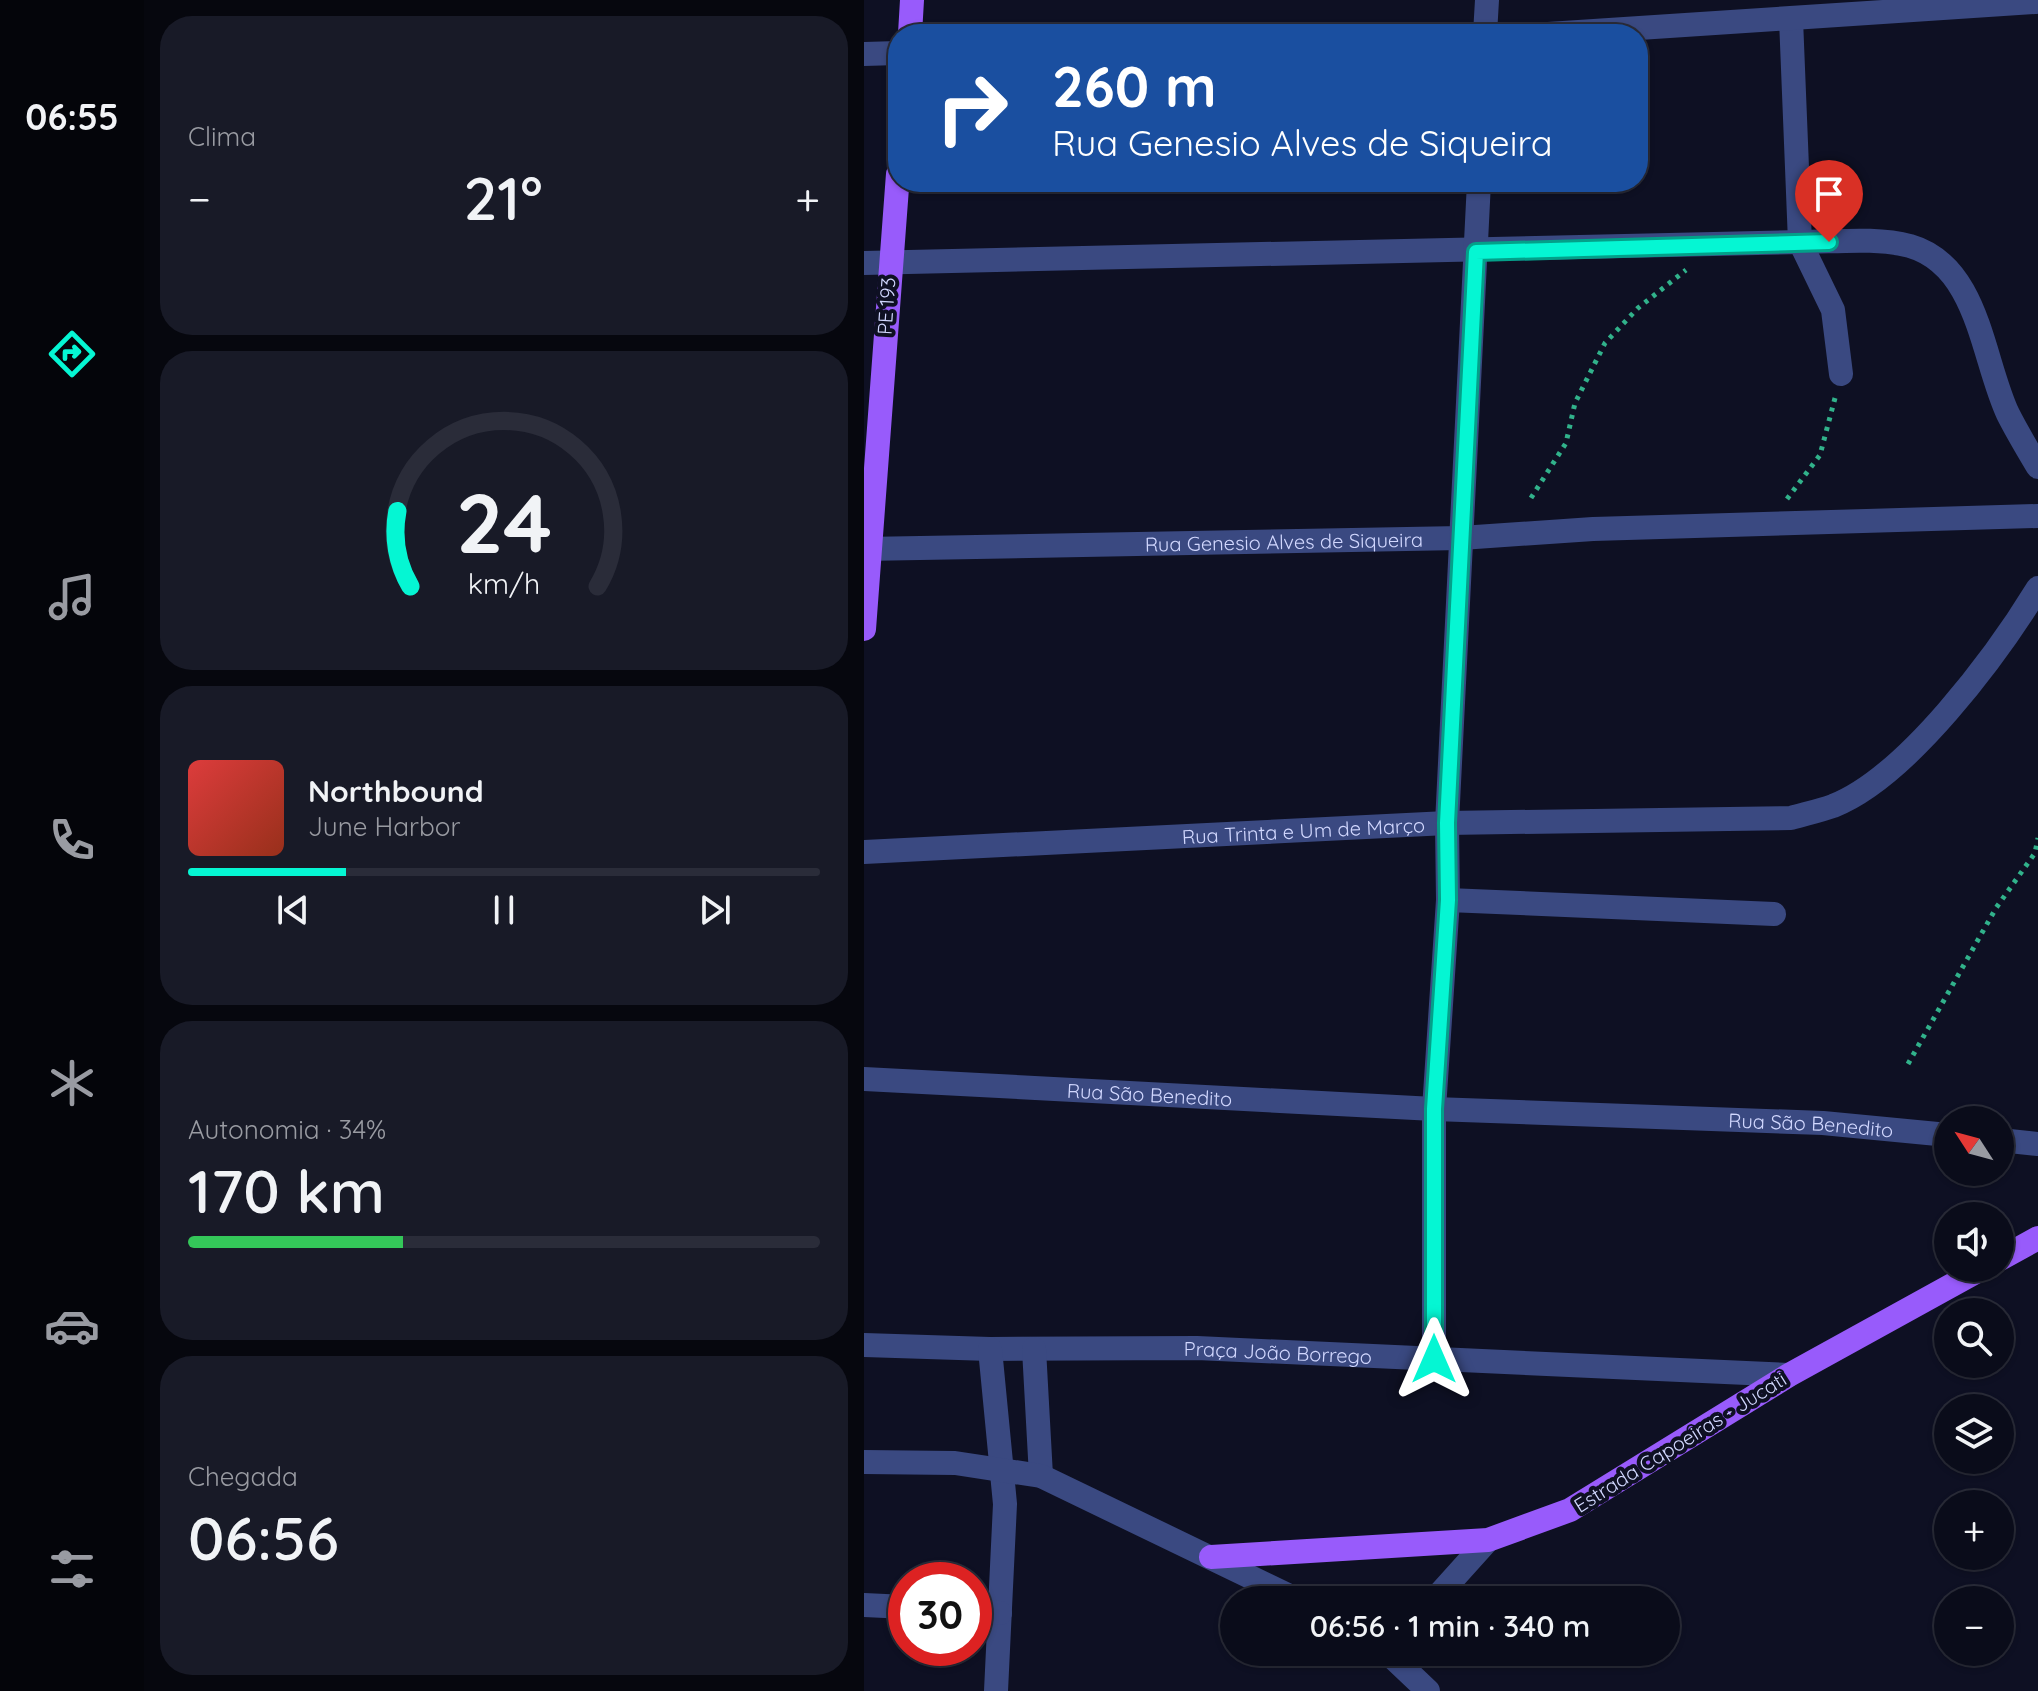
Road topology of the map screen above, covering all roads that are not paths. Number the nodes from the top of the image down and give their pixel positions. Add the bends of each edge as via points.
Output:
1 (912, 0) edge
2 (1487, 0) edge
3 (2035, 2) edge
4 (1791, 19) junction
5 (911, 24) edge
6 (1486, 24) edge
7 (1648, 28) edge
8 (888, 53) edge
9 (864, 54) edge
10 (896, 192) edge
11 (1479, 192) edge
12 (1800, 242) junction
13 (1476, 252) junction
14 (864, 263) edge
15 (889, 264) junction
16 (1841, 374) road end
17 (2038, 467) edge
18 (2038, 516) edge
19 (1461, 538) junction
20 (867, 549) edge
21 (2038, 588) edge
22 (864, 629) edge
23 (1447, 823) junction
24 (864, 852) edge
25 (1448, 900) junction
26 (1774, 914) dead end
27 (864, 1079) edge
28 (1434, 1109) junction
29 (1934, 1134) edge
30 (2014, 1141) edge
31 (2038, 1144) edge
32 (2038, 1238) edge
33 (2014, 1251) edge
34 (1958, 1282) edge
35 (864, 1345) edge
36 (990, 1349) junction
37 (1034, 1349) junction
38 (1434, 1359) junction
39 (1789, 1375) junction
40 (864, 1462) edge
41 (999, 1469) junction
42 (1041, 1476) junction
43 (1488, 1540) junction
44 (1211, 1557) junction
45 (1270, 1586) edge
46 (1447, 1586) edge
47 (864, 1605) edge
48 (888, 1606) edge
49 (992, 1613) edge
50 (1000, 1613) junction
51 (1402, 1666) edge
52 (996, 1691) edge
53 (1428, 1691) edge

1 - 5 main road
2 - 6 street
3 - 4 street
4 - 7 street
4 - 12 street
8 - 9 street
10 - 15 main road, PE 193
11 - 13 street
12 - 13 street
12 - 16 street via 1833,310
12 - 17 street via 1888,243 1931,257 1966,294 2007,413
13 - 15 street
13 - 19 street
14 - 15 street
15 - 20 main road, PE 193
18 - 19 street, Rua Genesio Alves de Siqueira
19 - 20 street, Rua Genesio Alves de Siqueira
19 - 23 street
20 - 22 main road, PE 193
21 - 23 street, Rua Trinta e Um de Março via 1979,674 1887,771 1834,806 1791,818
23 - 24 street, Rua Trinta e Um de Março
23 - 25 street
25 - 26 street
25 - 28 street
27 - 28 street, Rua São Benedito
28 - 29 street, Rua São Benedito via 1823,1123
28 - 38 street
30 - 31 street
32 - 33 main road
34 - 39 main road, Estrada Capoeiras - Jucati
35 - 36 street, Praça João Borrego
36 - 37 street, Praça João Borrego
36 - 41 street
37 - 38 street, Praça João Borrego via 1197,1348
37 - 42 street
38 - 39 street, Praça João Borrego
39 - 43 main road, Estrada Capoeiras - Jucati via 1570,1510
40 - 41 street
41 - 42 street
41 - 50 street via 1005,1533
42 - 44 street
43 - 44 main road, Estrada Capoeiras - Jucati
43 - 46 street
44 - 45 street
47 - 48 street
49 - 50 street
50 - 52 street
51 - 53 street

